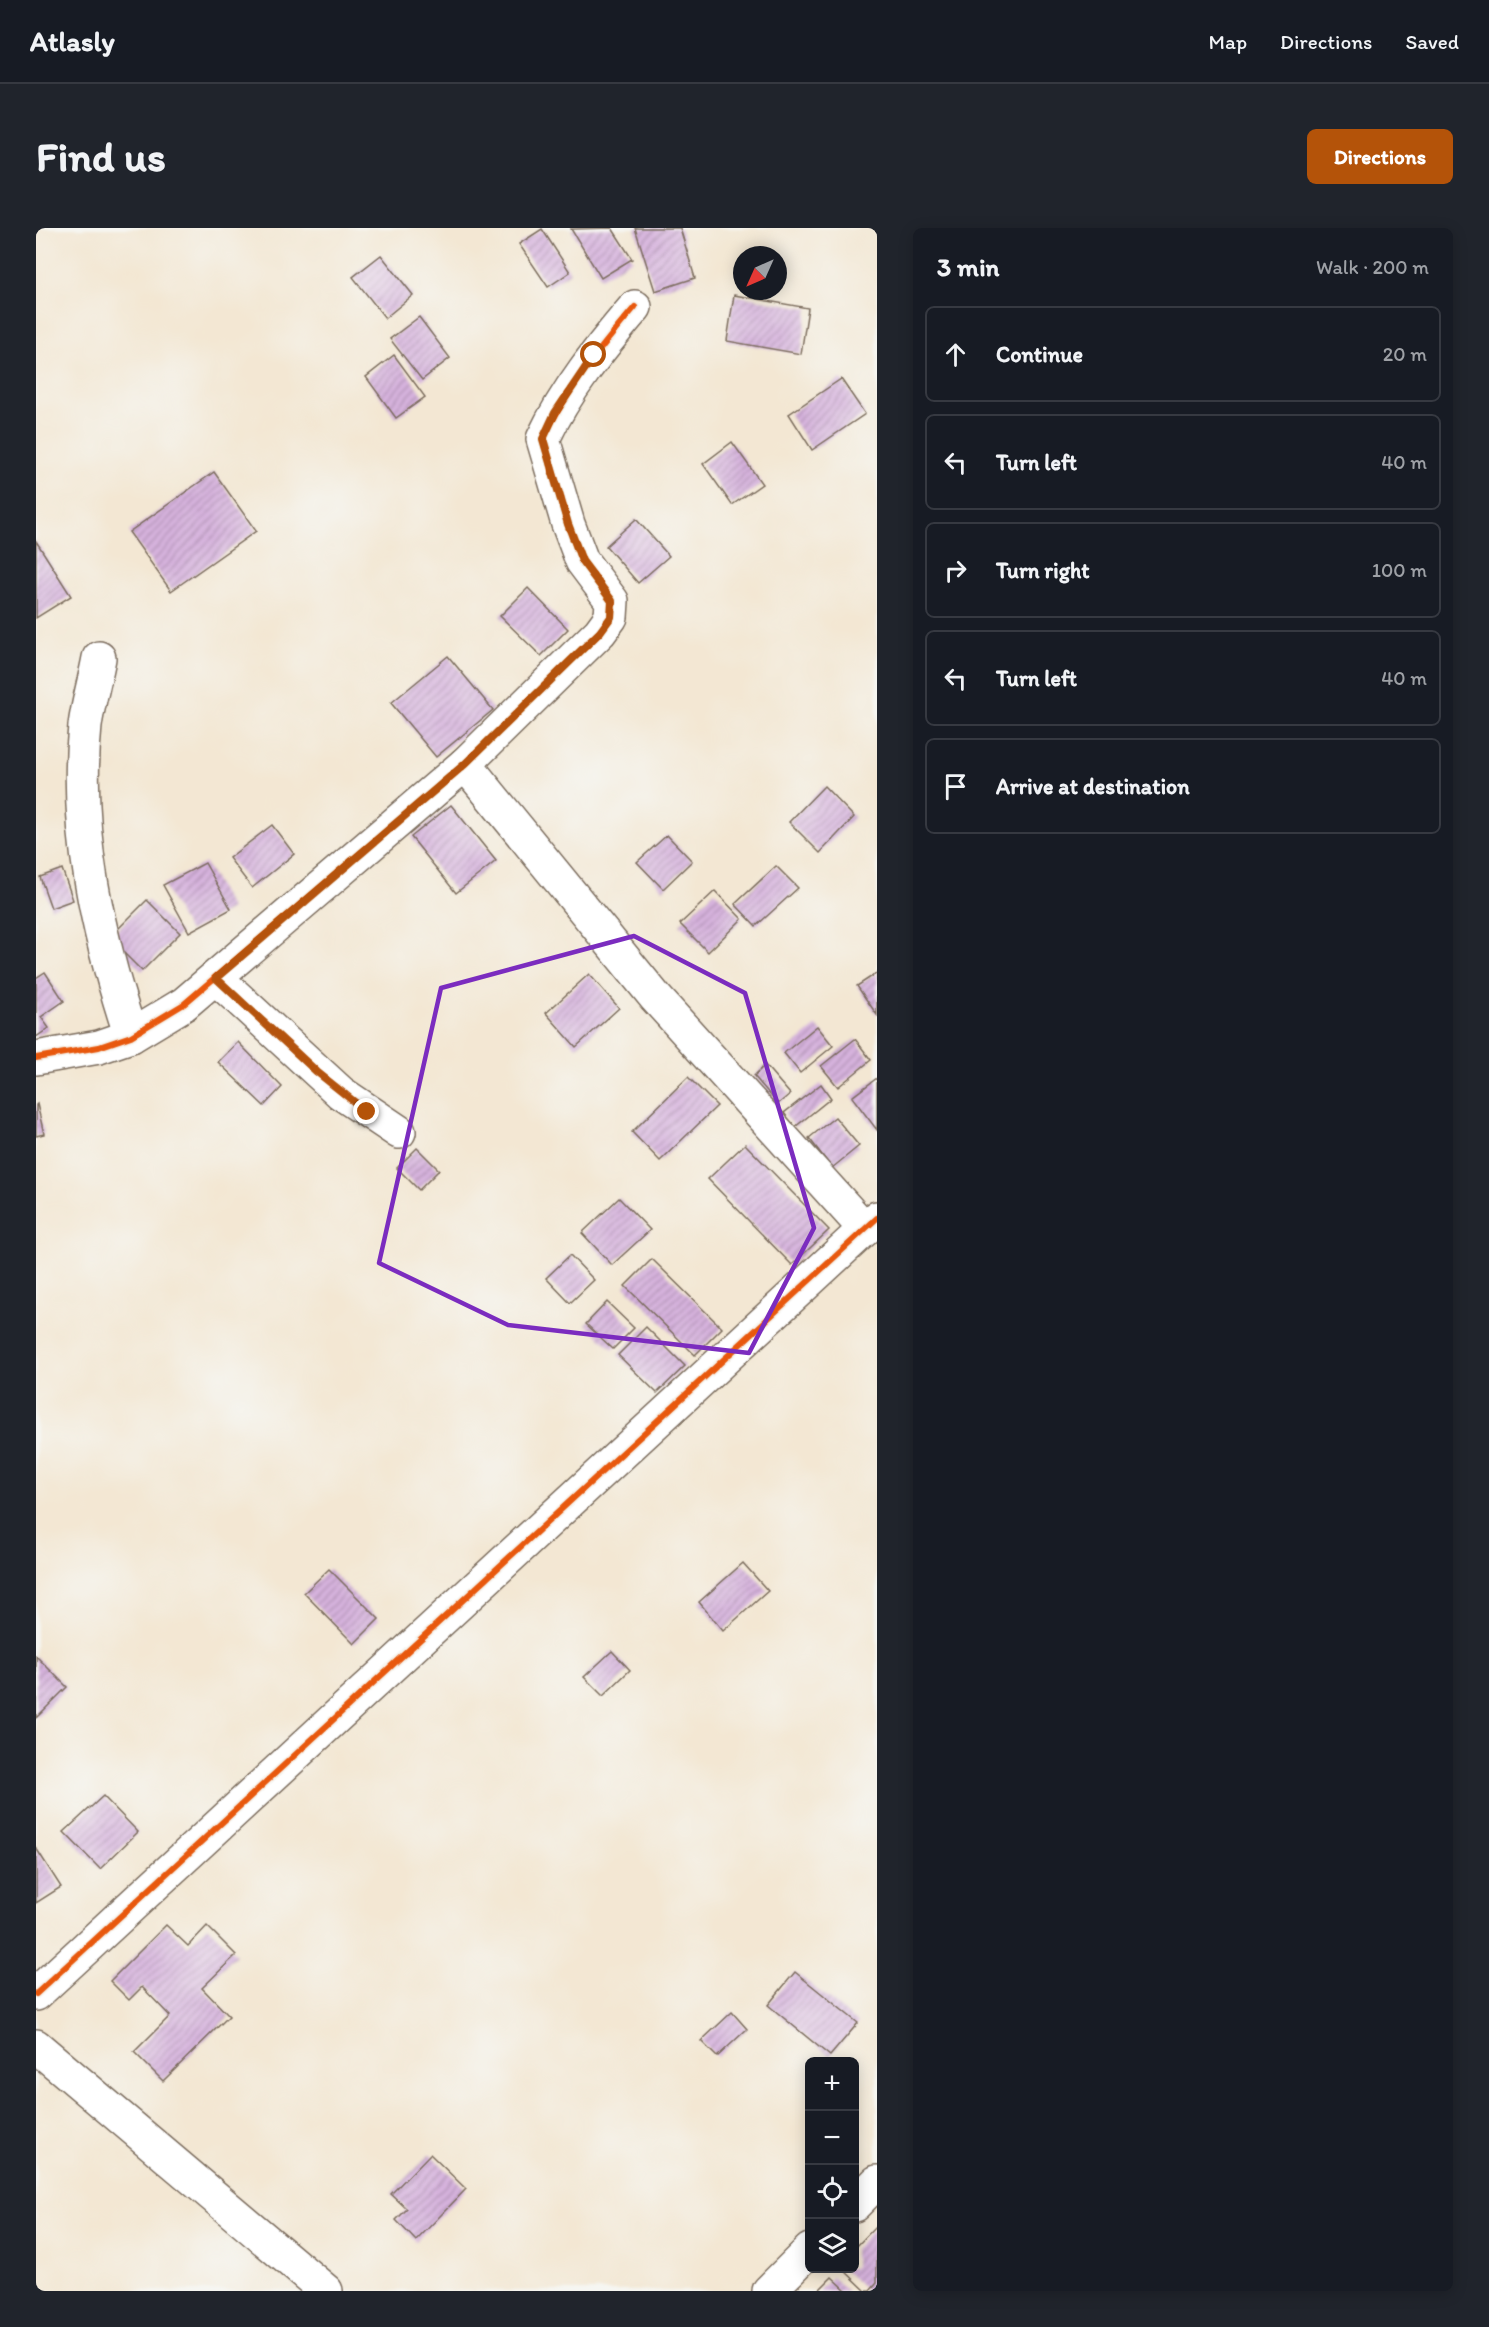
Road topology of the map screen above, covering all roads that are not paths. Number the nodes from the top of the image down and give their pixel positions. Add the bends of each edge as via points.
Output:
1 (635, 308) dead end
2 (99, 658) dead end
3 (465, 764) junction
4 (216, 978) junction
5 (131, 1036) junction
6 (36, 1058) edge
7 (399, 1132) dead end
8 (871, 1223) edge
9 (36, 1994) edge
10 (36, 2046) edge
11 (877, 2182) edge
12 (859, 2201) edge
13 (805, 2255) edge
14 (326, 2291) edge
15 (769, 2291) edge

1 - 3 street via 594,355 555,413 543,439 582,561 612,601 611,617
2 - 5 street via 84,742 87,837 108,967
3 - 4 street
3 - 8 street via 656,998
4 - 5 street via 184,1004
4 - 7 street via 341,1093
5 - 6 street via 99,1047
8 - 9 street
10 - 14 street
11 - 12 street
13 - 15 street

